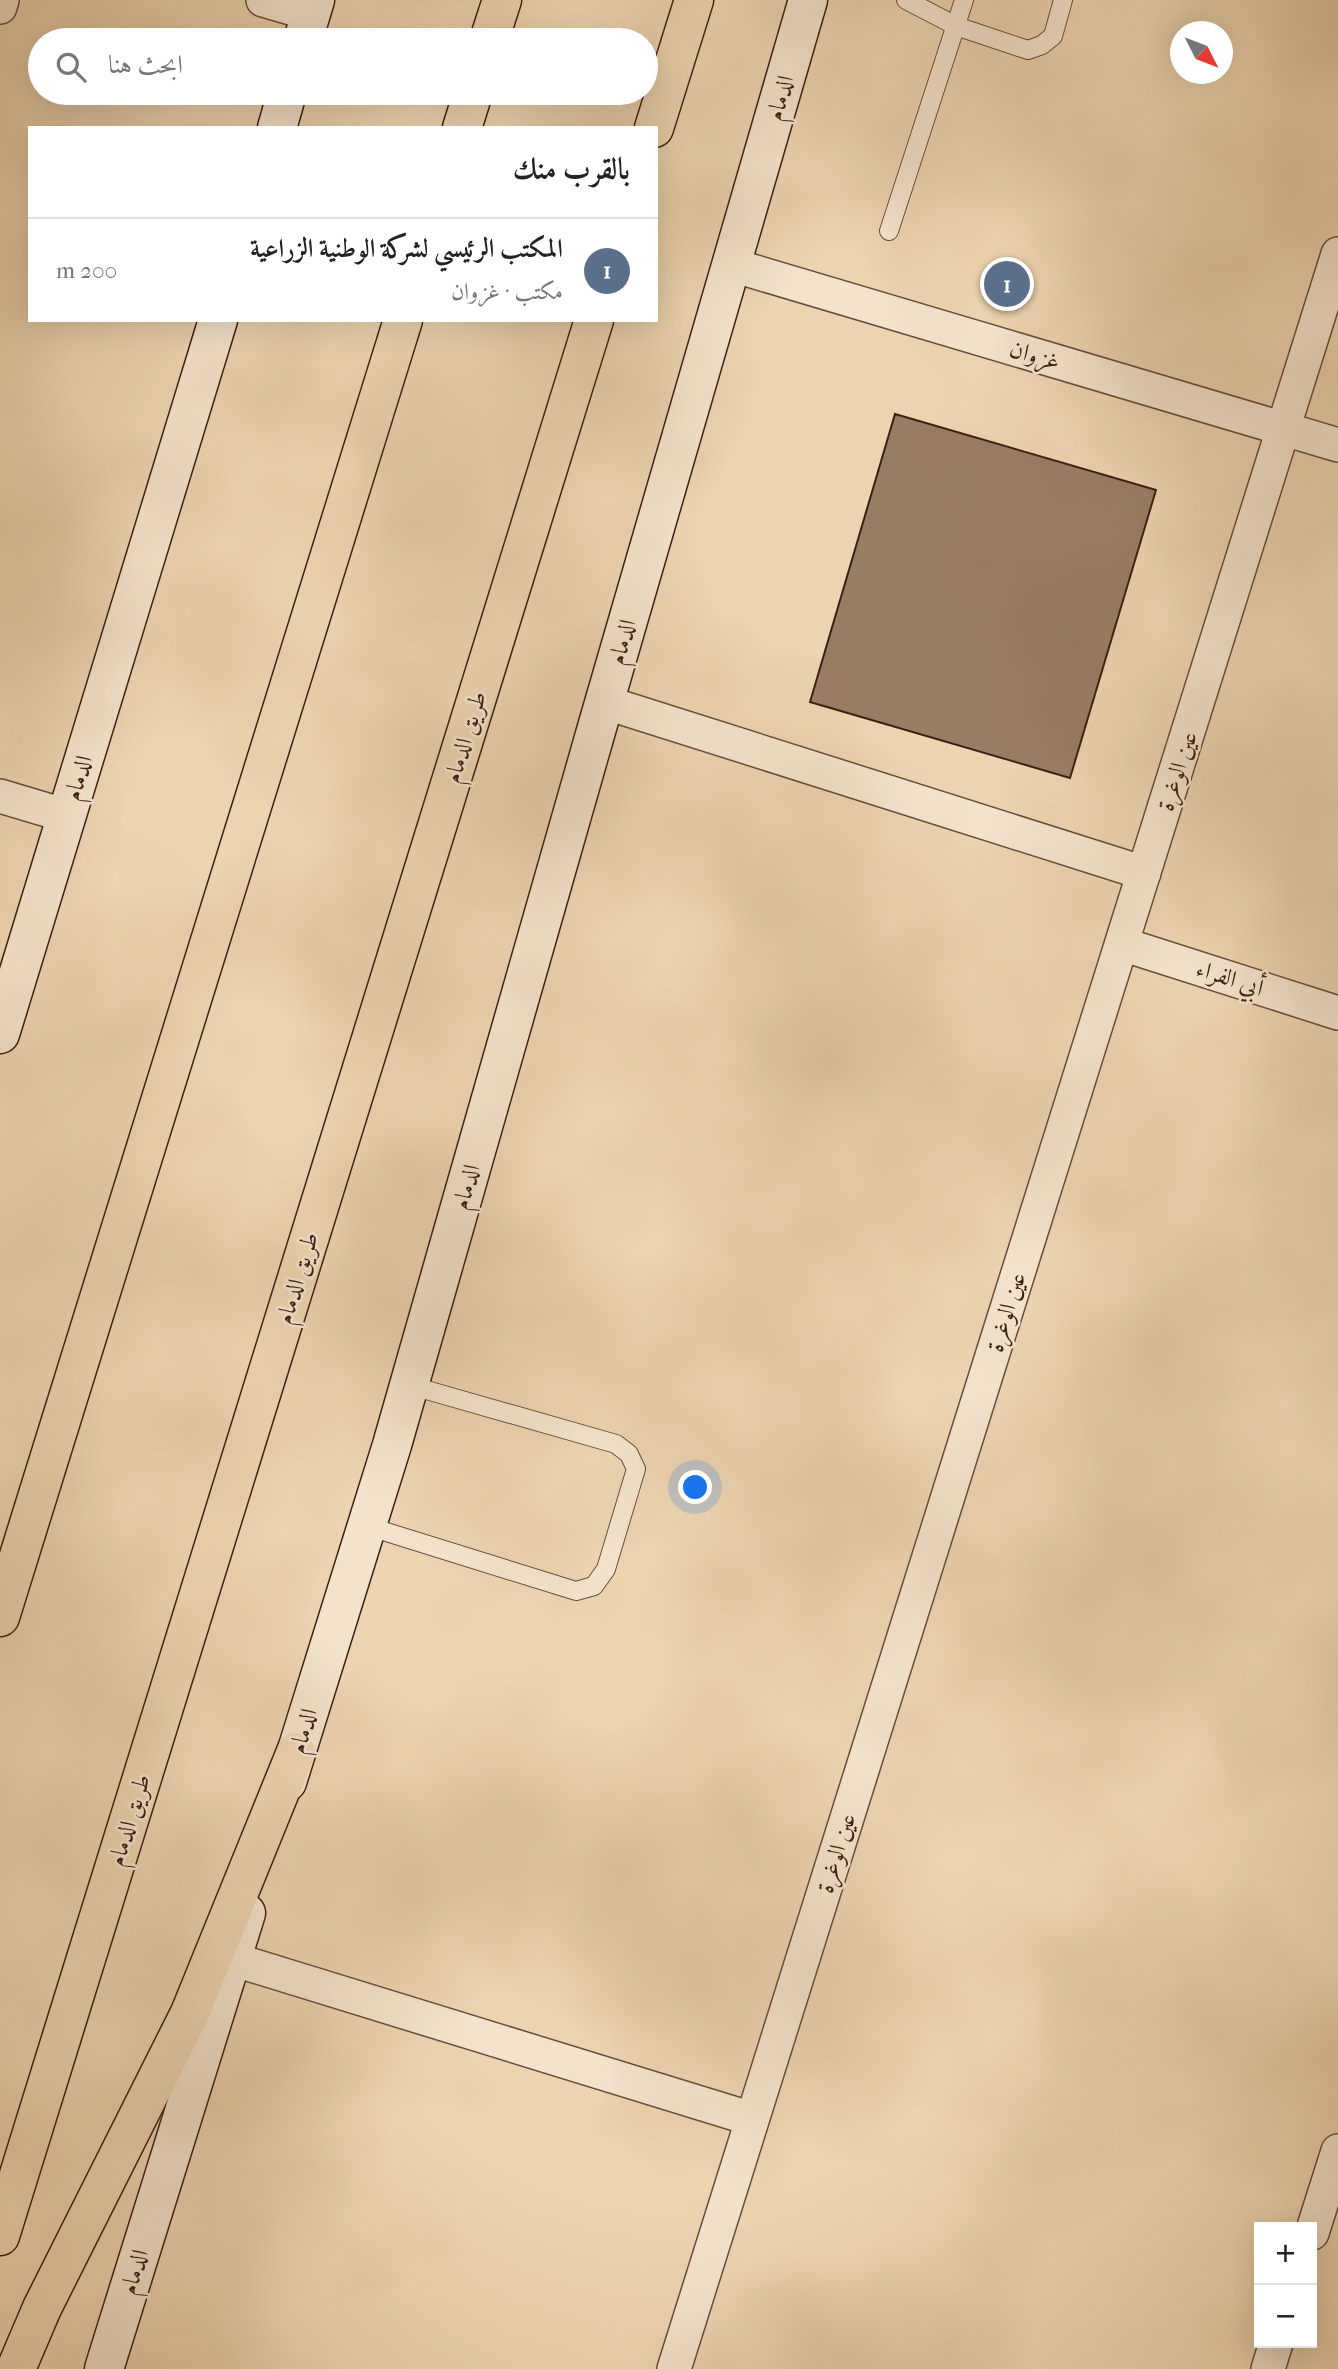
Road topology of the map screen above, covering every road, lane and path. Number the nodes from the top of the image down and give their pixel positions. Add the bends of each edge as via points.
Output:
1 (2, 0) edge
2 (262, 0) edge
3 (502, 0) edge
4 (694, 0) edge
5 (808, 0) edge
6 (906, 0) edge
7 (964, 0) edge
8 (1063, 0) edge
9 (0, 7) edge
10 (310, 18) edge
11 (956, 26) junction
12 (493, 28) edge
13 (283, 105) edge
14 (469, 105) edge
15 (277, 126) edge
16 (463, 126) edge
17 (655, 126) edge
18 (889, 231) dead end
19 (1338, 254) edge
20 (732, 265) junction
21 (217, 322) edge
22 (401, 322) edge
23 (593, 322) edge
24 (1285, 429) junction
25 (1338, 445) edge
26 (604, 702) junction
27 (0, 796) edge
28 (66, 816) junction
29 (1144, 873) junction
30 (1122, 944) junction
31 (1338, 1013) edge
32 (0, 1034) edge
33 (409, 1385) junction
34 (367, 1526) junction
35 (0, 1617) edge
36 (296, 1752) junction
37 (232, 1959) junction
38 (752, 2119) junction
39 (1338, 2151) edge
40 (1315, 2222) edge
41 (0, 2236) edge
42 (1274, 2348) edge
43 (16, 2369) edge
44 (104, 2369) edge
45 (674, 2369) edge
46 (1268, 2369) edge

1 - 9 street
2 - 10 street
3 - 12 highway
4 - 17 highway
5 - 20 street, الدمام
6 - 11 lane
7 - 11 lane
8 - 11 lane via 1053,36 1028,50
11 - 18 lane
13 - 15 street
14 - 16 highway
19 - 24 street, عين الوغرة
20 - 24 street, غزوان
20 - 26 street, الدمام
21 - 28 street, الدمام
22 - 35 highway
23 - 41 highway, طريق الدمام
24 - 25 street, غزوان
24 - 29 street, عين الوغرة
26 - 29 street
26 - 33 street, الدمام
27 - 28 street
28 - 32 street, الدمام
29 - 30 street, عين الوغرة
30 - 31 street, أبي الفراء
30 - 38 street, عين الوغرة
33 - 34 street, الدمام
33 - 34 lane via 617,1444 629,1454 636,1469 606,1569 594,1586 576,1591
34 - 36 street, الدمام
36 - 37 street, الدمام
36 - 43 highway via 190,2013
37 - 38 street
37 - 44 street, الدمام
38 - 45 street, عين الوغرة
39 - 40 street
42 - 46 street

